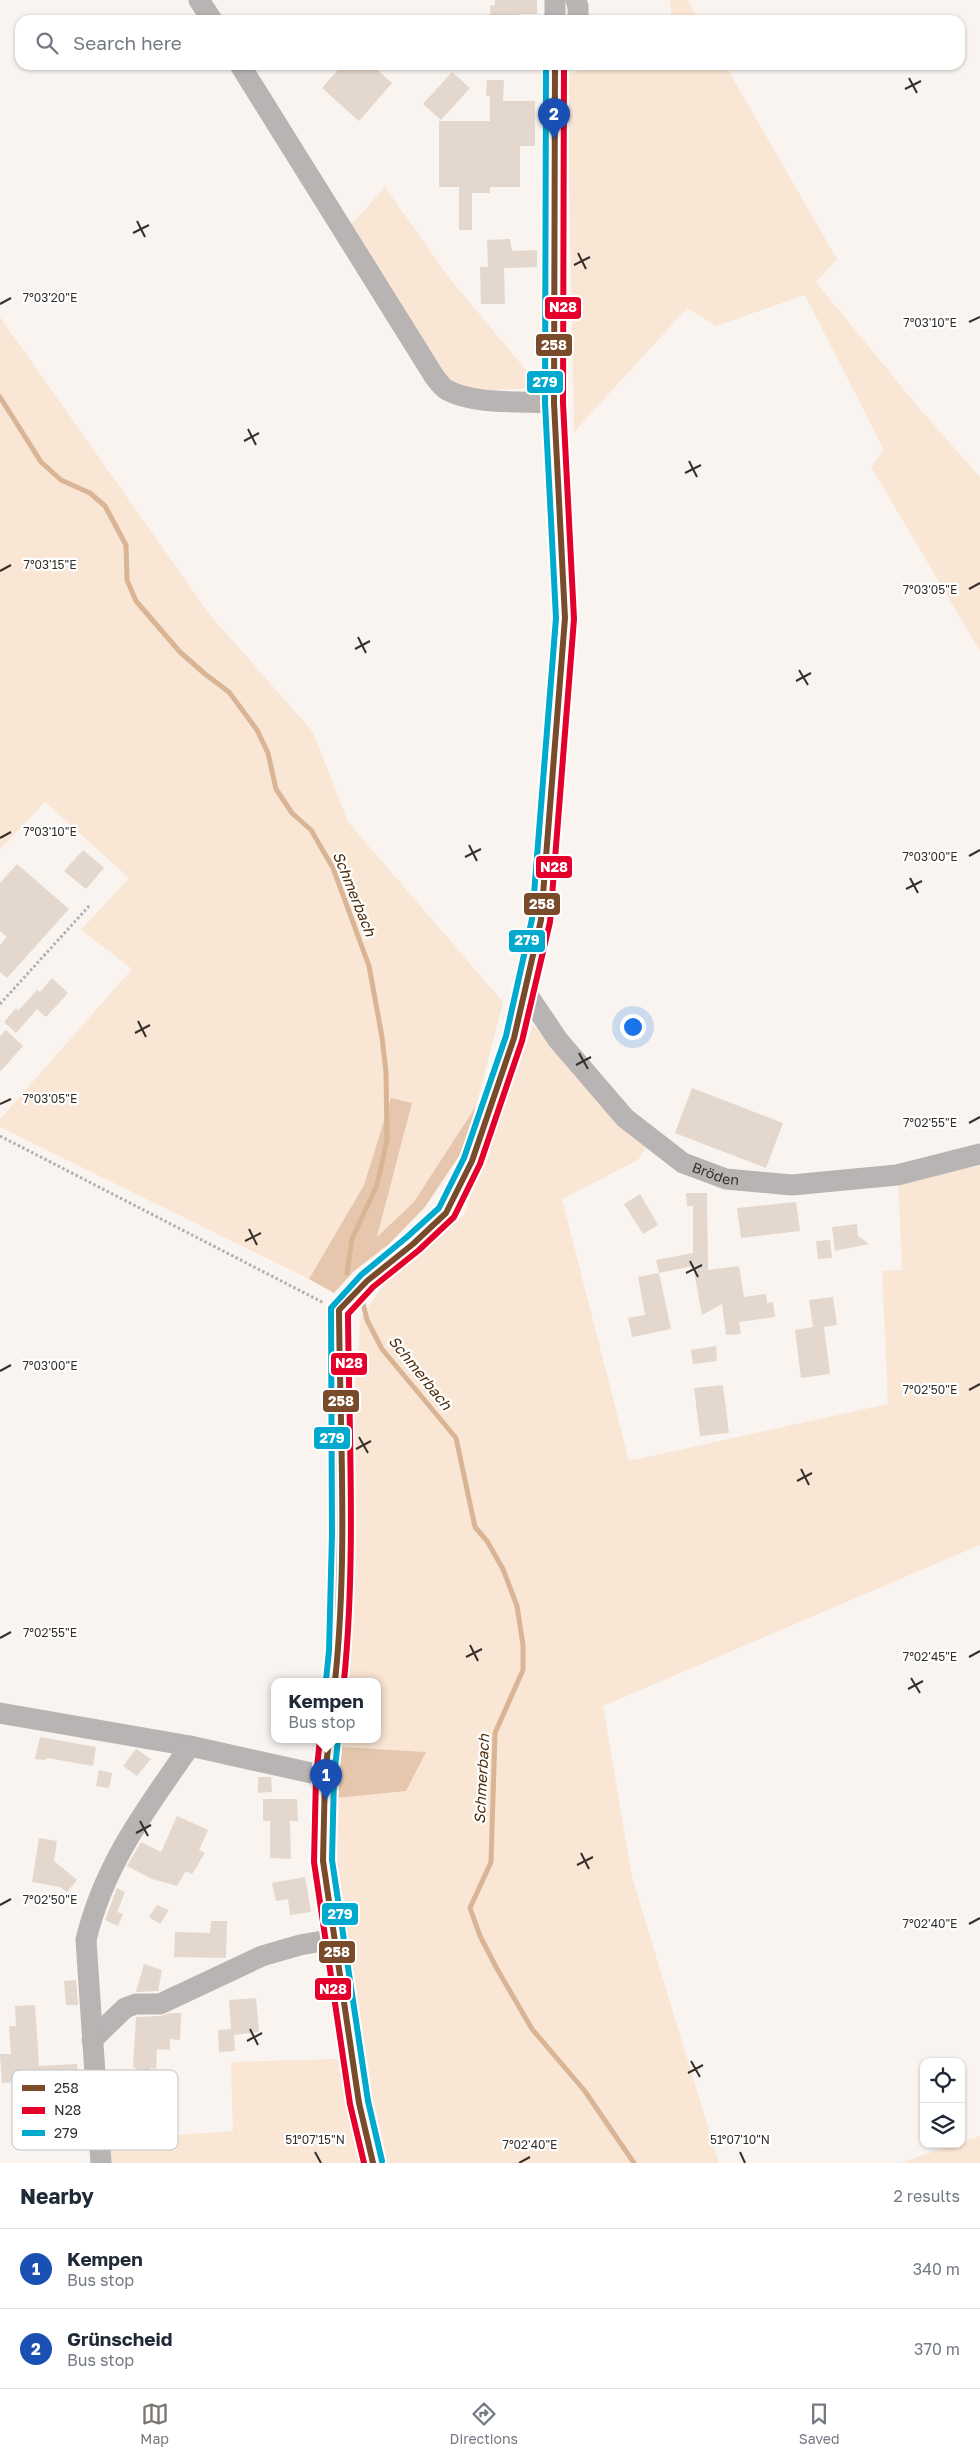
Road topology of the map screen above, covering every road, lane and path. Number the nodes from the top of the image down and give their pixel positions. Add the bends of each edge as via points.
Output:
1 (199, 0) edge
2 (555, 0) edge
3 (576, 0) edge
4 (209, 15) edge
5 (555, 15) edge
6 (578, 15) edge
7 (243, 70) edge
8 (554, 70) edge
9 (554, 403) junction
10 (90, 905) dead end
11 (525, 991) junction
12 (0, 1004) edge
13 (0, 1136) edge
14 (980, 1154) edge
15 (339, 1310) junction
16 (335, 1678) edge
17 (0, 1713) edge
18 (329, 1743) edge
19 (190, 1746) junction
20 (325, 1776) junction
21 (334, 1939) junction
22 (92, 2040) junction
23 (94, 2070) edge
24 (101, 2150) edge
25 (102, 2163) edge
26 (373, 2163) edge

1 - 4 street
2 - 5 street
3 - 6 street
7 - 9 street via 445,389 480,399
8 - 9 street
9 - 11 street via 565,618 541,920
10 - 12 path
11 - 14 street, Bröden via 558,1040 625,1118 683,1163 726,1179 792,1185 897,1175
11 - 15 street via 514,1038 472,1161 446,1213
13 - 15 path
15 - 16 street via 341,1534
17 - 19 street
18 - 20 street
19 - 20 street
19 - 22 street via 124,1842 92,1915 86,1940
20 - 21 street via 323,1861
21 - 22 street via 262,1956 160,2004 136,2004 125,2008
21 - 26 street via 359,2103
22 - 23 street
24 - 25 street

